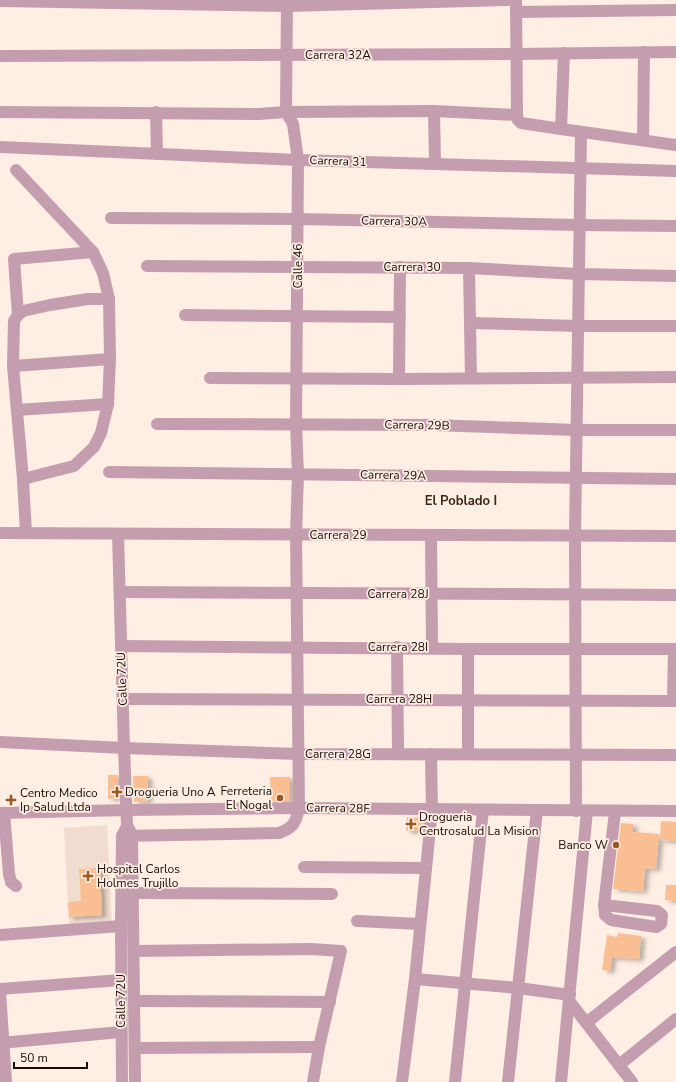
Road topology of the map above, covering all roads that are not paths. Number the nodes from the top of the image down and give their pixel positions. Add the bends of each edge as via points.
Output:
1 (507, 0) edge
2 (516, 0) edge
3 (0, 1) edge
4 (287, 3) edge
5 (676, 10) edge
6 (516, 12) junction
7 (644, 52) junction
8 (676, 52) edge
9 (564, 53) junction
10 (517, 54) junction
11 (287, 55) junction
12 (0, 56) edge
13 (434, 111) junction
14 (0, 112) edge
15 (156, 112) junction
16 (286, 112) junction
17 (519, 119) junction
18 (561, 129) junction
19 (581, 132) junction
20 (643, 140) junction
21 (676, 145) edge
22 (0, 147) edge
23 (157, 154) junction
24 (298, 160) junction
25 (435, 164) junction
26 (580, 168) junction
27 (16, 170) dead end
28 (676, 171) edge
29 (111, 218) dead end
30 (298, 219) junction
31 (579, 225) junction
32 (676, 226) edge
33 (93, 252) junction
34 (147, 266) dead end
35 (298, 267) junction
36 (400, 267) junction
37 (469, 268) junction
38 (578, 274) junction
39 (676, 276) edge
40 (109, 299) junction
41 (18, 314) junction
42 (185, 315) dead end
43 (297, 316) junction
44 (400, 317) junction
45 (470, 323) junction
46 (578, 326) junction
47 (676, 326) edge
48 (110, 359) junction
49 (13, 366) junction
50 (577, 377) junction
51 (676, 377) edge
52 (210, 378) dead end
53 (471, 378) junction
54 (297, 379) junction
55 (399, 379) junction
56 (108, 404) junction
57 (17, 410) junction
58 (157, 424) dead end
59 (296, 424) junction
60 (576, 430) junction
61 (676, 430) edge
62 (109, 472) dead end
63 (298, 474) junction
64 (23, 479) junction
65 (576, 479) junction
66 (676, 479) edge
67 (0, 533) edge
68 (26, 533) junction
69 (118, 534) junction
70 (296, 535) junction
71 (431, 535) junction
72 (575, 536) junction
73 (676, 536) edge
74 (120, 592) junction
75 (296, 593) junction
76 (432, 594) junction
77 (575, 595) junction
78 (676, 595) edge
79 (120, 646) junction
80 (296, 647) junction
81 (397, 647) junction
82 (432, 648) junction
83 (575, 648) junction
84 (468, 649) junction
85 (675, 649) edge
86 (123, 699) junction
87 (298, 699) junction
88 (398, 700) junction
89 (468, 700) junction
90 (576, 700) junction
91 (675, 701) edge
92 (0, 742) edge
93 (124, 748) junction
94 (298, 754) junction
95 (398, 754) junction
96 (431, 754) junction
97 (468, 754) junction
98 (575, 754) junction
99 (676, 755) edge
100 (299, 808) junction
101 (432, 809) junction
102 (127, 810) junction
103 (483, 810) junction
104 (537, 810) junction
105 (582, 811) junction
106 (676, 811) edge
107 (615, 812) junction
108 (2, 813) edge
109 (127, 832) junction
110 (304, 867) dead end
111 (426, 868) junction
112 (16, 886) dead end
113 (133, 893) junction
114 (332, 894) dead end
115 (604, 905) dead end
116 (357, 921) dead end
117 (420, 924) junction
118 (121, 926) junction
119 (0, 935) edge
120 (134, 951) junction
121 (676, 952) edge
122 (415, 978) junction
123 (121, 980) junction
124 (466, 983) junction
125 (518, 988) junction
126 (0, 990) edge
127 (570, 999) junction
128 (135, 1001) junction
129 (330, 1002) junction
130 (676, 1020) edge
131 (586, 1023) junction
132 (121, 1032) junction
133 (1, 1043) edge
134 (319, 1047) junction
135 (135, 1048) junction
136 (619, 1065) junction
137 (563, 1080) edge
138 (6, 1082) edge
139 (122, 1082) edge
140 (135, 1082) edge
141 (313, 1082) edge
142 (402, 1082) edge
143 (455, 1082) edge
144 (508, 1082) edge
145 (632, 1082) edge

1 - 4 street
2 - 6 street
3 - 4 street
4 - 11 street, Calle 46
5 - 6 street
6 - 10 street
7 - 8 street, Carrera 32A
7 - 9 street, Carrera 32A
7 - 20 street
9 - 10 street, Carrera 32A
9 - 18 street
10 - 11 street, Carrera 32A
10 - 17 street
11 - 12 street, Carrera 32A
11 - 16 street, Calle 46
13 - 16 street
13 - 17 street
13 - 25 street
14 - 15 street
15 - 16 street
15 - 23 street
16 - 24 street, Calle 46 via 293,124
17 - 18 street
18 - 19 street
19 - 20 street
19 - 26 street
20 - 21 street
22 - 23 street, Carrera 31
23 - 24 street, Carrera 31
24 - 25 street, Carrera 31
24 - 30 street, Calle 46
25 - 26 street, Carrera 31
26 - 28 street, Carrera 31
26 - 31 street
27 - 33 street
29 - 30 street, Carrera 30A
30 - 31 street, Carrera 30A
30 - 35 street, Calle 46
31 - 32 street, Carrera 30A
31 - 38 street
33 - 40 street via 103,273
33 - 41 street via 14,259
34 - 35 street, Carrera 30
35 - 36 street, Carrera 30
35 - 43 street, Calle 46
36 - 37 street, Carrera 30
36 - 44 street
37 - 38 street, Carrera 30
37 - 45 street
38 - 39 street, Carrera 30
38 - 46 street
40 - 41 street via 88,299 50,305
40 - 48 street
41 - 49 street via 14,321
42 - 43 street
43 - 44 street
43 - 54 street, Calle 46
44 - 55 street
45 - 46 street
45 - 53 street
46 - 47 street
46 - 50 street
48 - 49 street
48 - 56 street
49 - 57 street
50 - 51 street
50 - 53 street
50 - 60 street
52 - 54 street
53 - 55 street
54 - 55 street
54 - 59 street, Calle 46
56 - 57 street
56 - 64 street via 101,433 94,447 74,466
57 - 64 street
58 - 59 street, Carrera 29B
59 - 60 street, Carrera 29B
59 - 63 street, Calle 46
60 - 61 street, Carrera 29B
60 - 65 street
62 - 63 street, Carrera 29A
63 - 65 street, Carrera 29A
63 - 70 street, Calle 46
64 - 68 street
65 - 66 street, Carrera 29A
65 - 72 street
67 - 68 street, Carrera 29
68 - 69 street, Carrera 29
69 - 70 street, Carrera 29
69 - 74 street, Calle 72U
70 - 71 street, Carrera 29
70 - 75 street, Calle 46
71 - 72 street, Carrera 29
71 - 76 street
72 - 73 street, Carrera 29
72 - 77 street
74 - 75 street, Carrera 28J
74 - 79 street, Calle 72U
75 - 76 street, Carrera 28J
75 - 80 street, Calle 46
76 - 77 street, Carrera 28J
76 - 82 street
77 - 78 street, Carrera 28J
77 - 83 street
79 - 80 street, Carrera 28I
79 - 86 street, Calle 72U
80 - 81 street, Carrera 28I
80 - 87 street, Calle 46
81 - 82 street, Carrera 28I
81 - 88 street
82 - 84 street, Carrera 28I
83 - 84 street, Carrera 28I
83 - 85 street, Carrera 28I
83 - 90 street
84 - 89 street
85 - 91 street
86 - 87 street, Carrera 28H
86 - 93 street, Calle 72U
87 - 88 street, Carrera 28H
87 - 94 street, Calle 46
88 - 89 street, Carrera 28H
88 - 95 street
89 - 90 street, Carrera 28H
89 - 97 street
90 - 91 street, Carrera 28H
90 - 98 street
92 - 93 street, Carrera 28G
93 - 94 street, Carrera 28G
93 - 102 street, Calle 72U
94 - 95 street, Carrera 28G
94 - 100 street, Calle 46
95 - 96 street, Carrera 28G
96 - 97 street, Carrera 28G
96 - 101 street
97 - 98 street, Carrera 28G
98 - 99 street, Carrera 28G
98 - 105 street
100 - 101 street, Carrera 28F
100 - 102 street, Carrera 28F
100 - 109 street via 292,827 279,833
101 - 103 street, Carrera 28F
101 - 111 street
102 - 108 street, Carrera 28F
102 - 109 street, Calle 72U
103 - 104 street, Carrera 28F
103 - 124 street
104 - 105 street, Carrera 28F
104 - 125 street
105 - 107 street, Carrera 28F
105 - 127 street
106 - 107 street, Carrera 28F
107 - 115 street
108 - 112 street via 9,874
109 - 113 street, Calle 72U
109 - 118 street, Calle 72U
110 - 111 street
111 - 117 street
113 - 114 street
113 - 120 street, Calle 72U
116 - 117 street
117 - 122 street
118 - 119 street
118 - 123 street, Calle 72U
120 - 128 street, Calle 72U
120 - 129 street via 341,951
121 - 131 street
122 - 124 street
122 - 142 street
123 - 126 street
123 - 132 street, Calle 72U
124 - 125 street
124 - 143 street
125 - 127 street
125 - 144 street
126 - 133 street
127 - 131 street
127 - 137 street
128 - 129 street
128 - 135 street, Calle 72U
129 - 134 street
130 - 136 street
131 - 136 street
132 - 133 street
132 - 139 street, Calle 72U
133 - 138 street
134 - 135 street
134 - 141 street
135 - 140 street, Calle 72U
136 - 145 street

